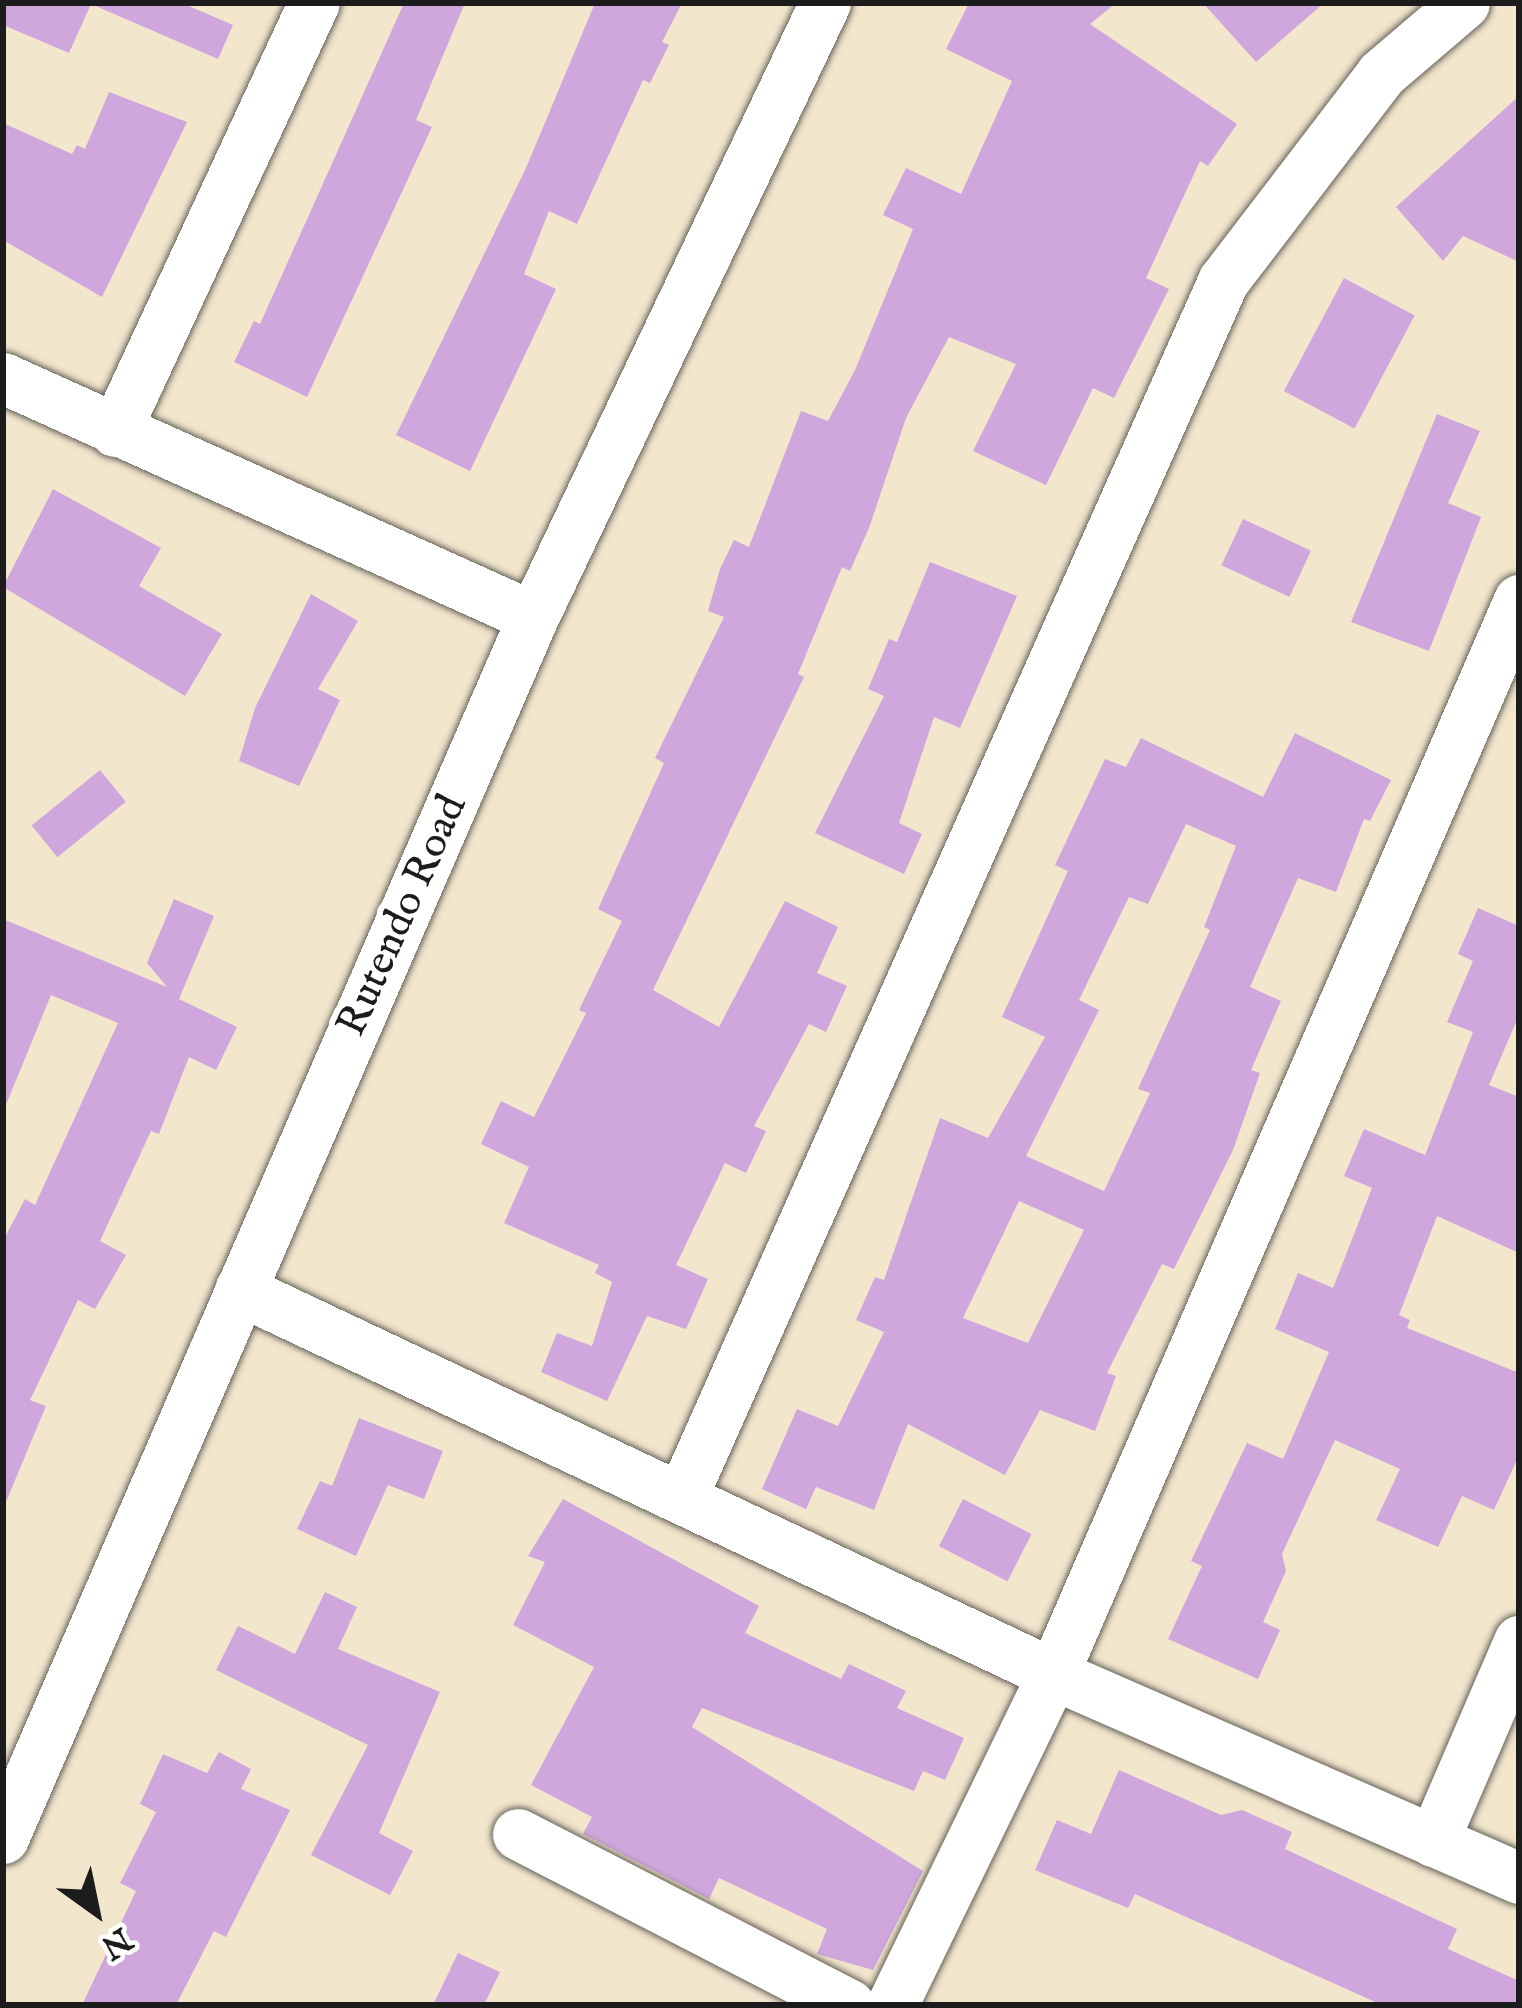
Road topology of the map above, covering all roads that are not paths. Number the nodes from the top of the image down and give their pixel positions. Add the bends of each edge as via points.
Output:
1 (314, 3) edge
2 (825, 3) edge
3 (1464, 3) edge
4 (3, 377) edge
5 (115, 431) junction
6 (1519, 600) edge
7 (533, 617) junction
8 (240, 1290) junction
9 (683, 1494) junction
10 (1519, 1641) edge
11 (1053, 1674) junction
12 (518, 1834) dead end
13 (3, 1838) edge
14 (1433, 1840) junction
15 (1519, 1878) edge
16 (849, 2005) edge
17 (892, 2005) edge

1 - 5 street
2 - 7 street, Rutendo Road
3 - 9 street via 1381,74 1222,281
4 - 5 street
5 - 7 street
6 - 11 street
7 - 8 street, Rutendo Road
8 - 9 street
8 - 13 street, Rutendo Road
9 - 11 street
10 - 14 street
11 - 14 street
11 - 17 street
12 - 16 street
14 - 15 street

